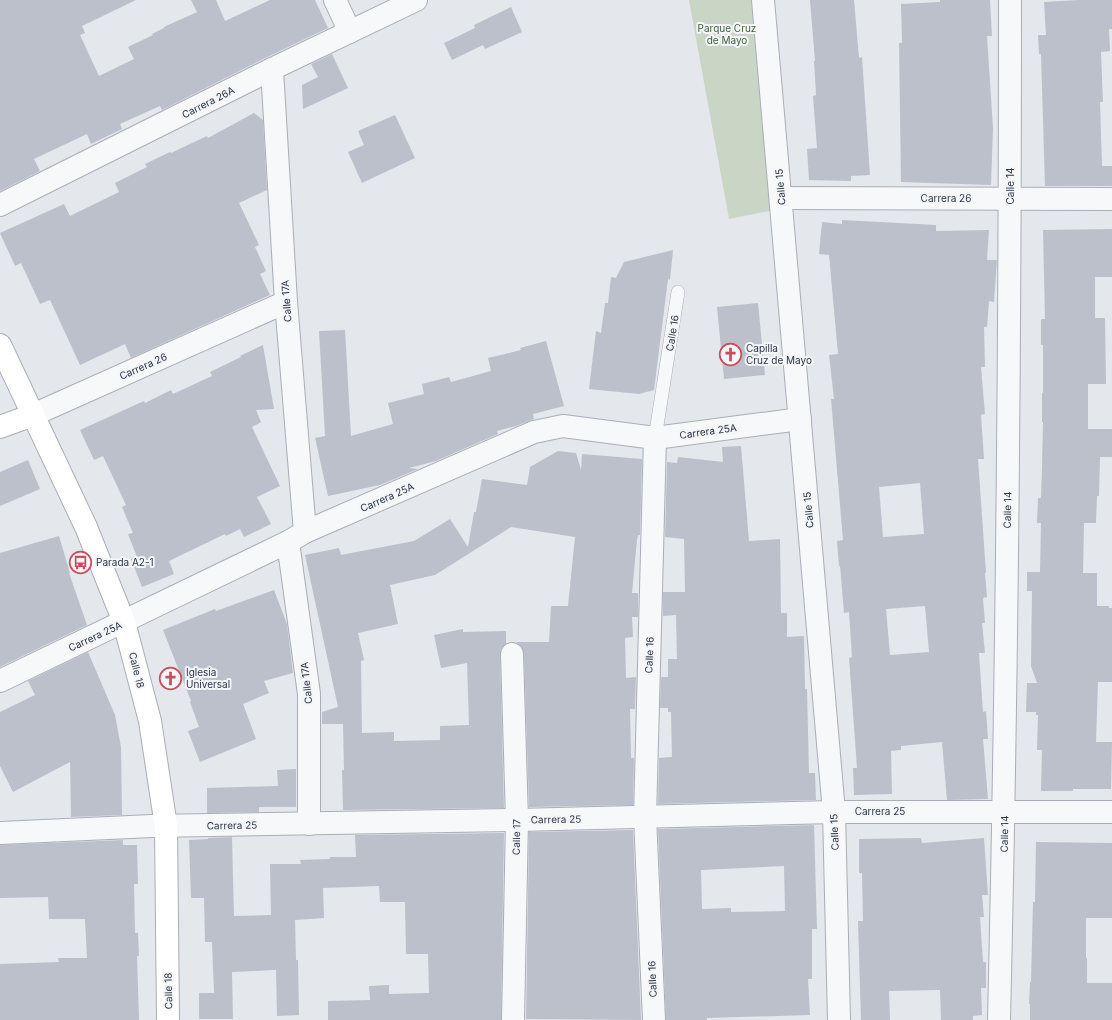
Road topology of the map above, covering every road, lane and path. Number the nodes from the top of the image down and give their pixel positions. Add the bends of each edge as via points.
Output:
1 (335, 0) edge
2 (416, 0) edge
3 (763, 0) edge
4 (1010, 0) edge
5 (350, 32) junction
6 (272, 69) junction
7 (780, 198) junction
8 (1010, 198) junction
9 (1112, 199) edge
10 (0, 205) edge
11 (678, 292) dead end
12 (286, 302) junction
13 (0, 345) edge
14 (33, 415) junction
15 (800, 419) junction
16 (0, 428) edge
17 (655, 438) junction
18 (296, 537) junction
19 (124, 622) junction
20 (512, 654) dead end
21 (0, 681) edge
22 (1004, 811) junction
23 (834, 812) junction
24 (1112, 812) edge
25 (645, 817) junction
26 (517, 820) junction
27 (309, 824) junction
28 (166, 826) junction
29 (0, 832) edge
30 (168, 1020) edge
31 (513, 1020) edge
32 (654, 1020) edge
33 (839, 1020) edge
34 (999, 1020) edge

1 - 5 street
2 - 5 street, Carrera 26A
3 - 7 street, Calle 15
4 - 8 street, Calle 14
5 - 6 street, Carrera 26A
6 - 10 street, Carrera 26A
6 - 12 street, Calle 17A
7 - 8 street, Carrera 26
7 - 15 street, Calle 15
8 - 9 street, Carrera 26
8 - 22 street, Calle 14
11 - 17 lane, Calle 16
12 - 14 street, Carrera 26
12 - 18 street, Calle 17A
13 - 14 main road, Calle 18
14 - 16 main road, Carrera 26
14 - 19 main road, Calle 18 via 86,527
15 - 17 street, Carrera 25A
15 - 23 street, Calle 15
17 - 18 street, Carrera 25A via 563,426 534,432
17 - 25 street, Calle 16
18 - 19 street, Carrera 25A
18 - 27 street, Calle 17A via 309,694
19 - 21 street, Carrera 25A
19 - 28 main road, Calle 18 via 150,721
20 - 26 street, Calle 17
22 - 23 street, Carrera 25
22 - 24 street, Carrera 25
22 - 34 street, Calle 14
23 - 25 street, Carrera 25
23 - 33 street, Calle 15
25 - 26 street, Carrera 25
25 - 32 street, Calle 16
26 - 27 street, Carrera 25
26 - 31 street, Calle 17
27 - 28 street, Carrera 25
28 - 29 street, Carrera 25
28 - 30 main road, Calle 18

